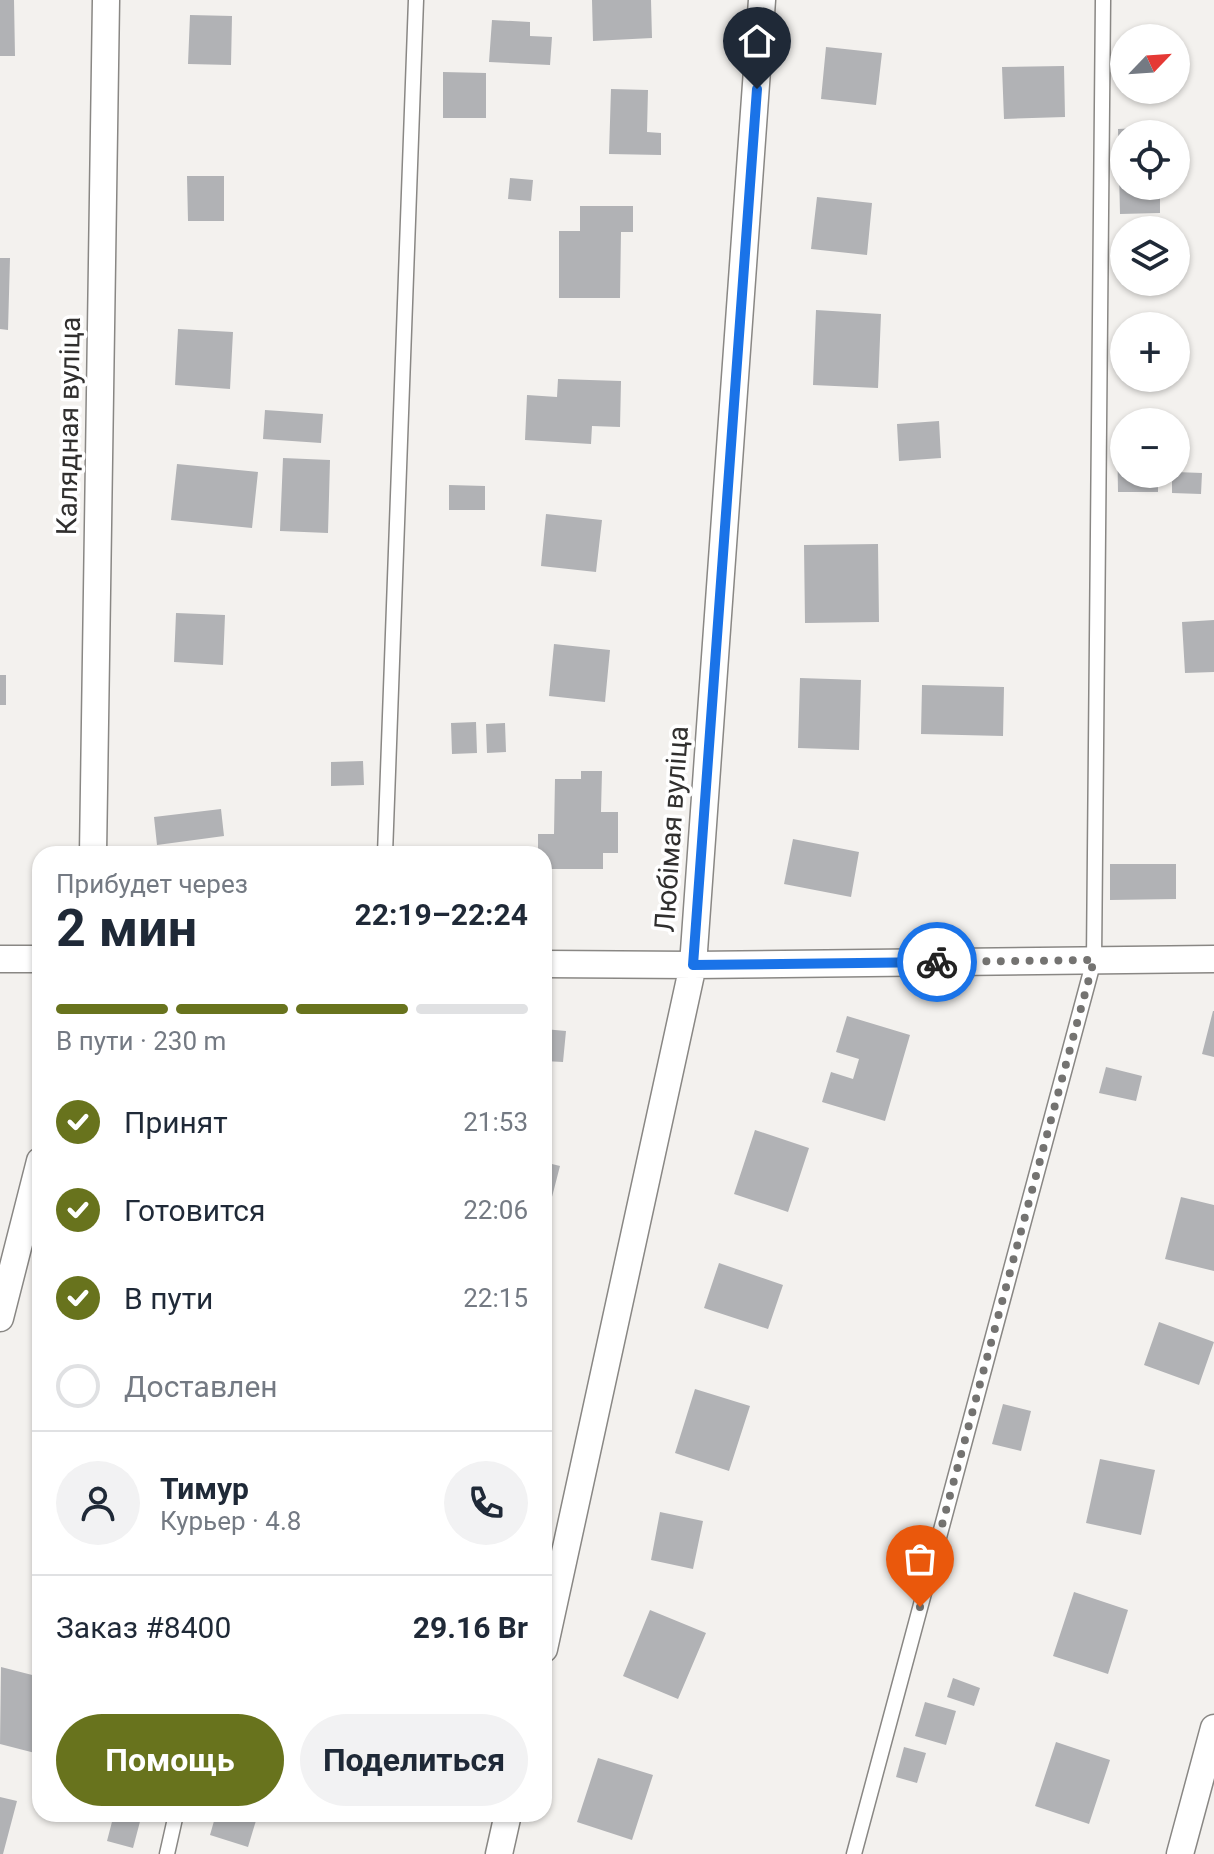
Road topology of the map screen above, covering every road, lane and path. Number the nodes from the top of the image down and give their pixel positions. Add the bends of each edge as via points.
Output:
1 (106, 0) edge
2 (416, 0) edge
3 (762, 0) edge
4 (1103, 0) edge
5 (93, 846) edge
6 (385, 846) edge
7 (0, 959) edge
8 (32, 959) edge
9 (1214, 959) edge
10 (1094, 960) junction
11 (552, 964) edge
12 (693, 965) junction
13 (32, 1192) edge
14 (0, 1318) edge
15 (552, 1612) edge
16 (1214, 1728) edge
17 (174, 1822) edge
18 (506, 1822) edge
19 (167, 1854) edge
20 (499, 1854) edge
21 (854, 1854) edge
22 (1180, 1854) edge

1 - 5 street, Калядная вуліца
2 - 6 lane
3 - 12 street, Любімая вуліца
4 - 10 lane
7 - 8 street
9 - 10 street
10 - 12 street
10 - 21 lane
11 - 12 street
12 - 15 street, Любімая вуліца
13 - 14 street
16 - 22 street
17 - 19 lane
18 - 20 street

